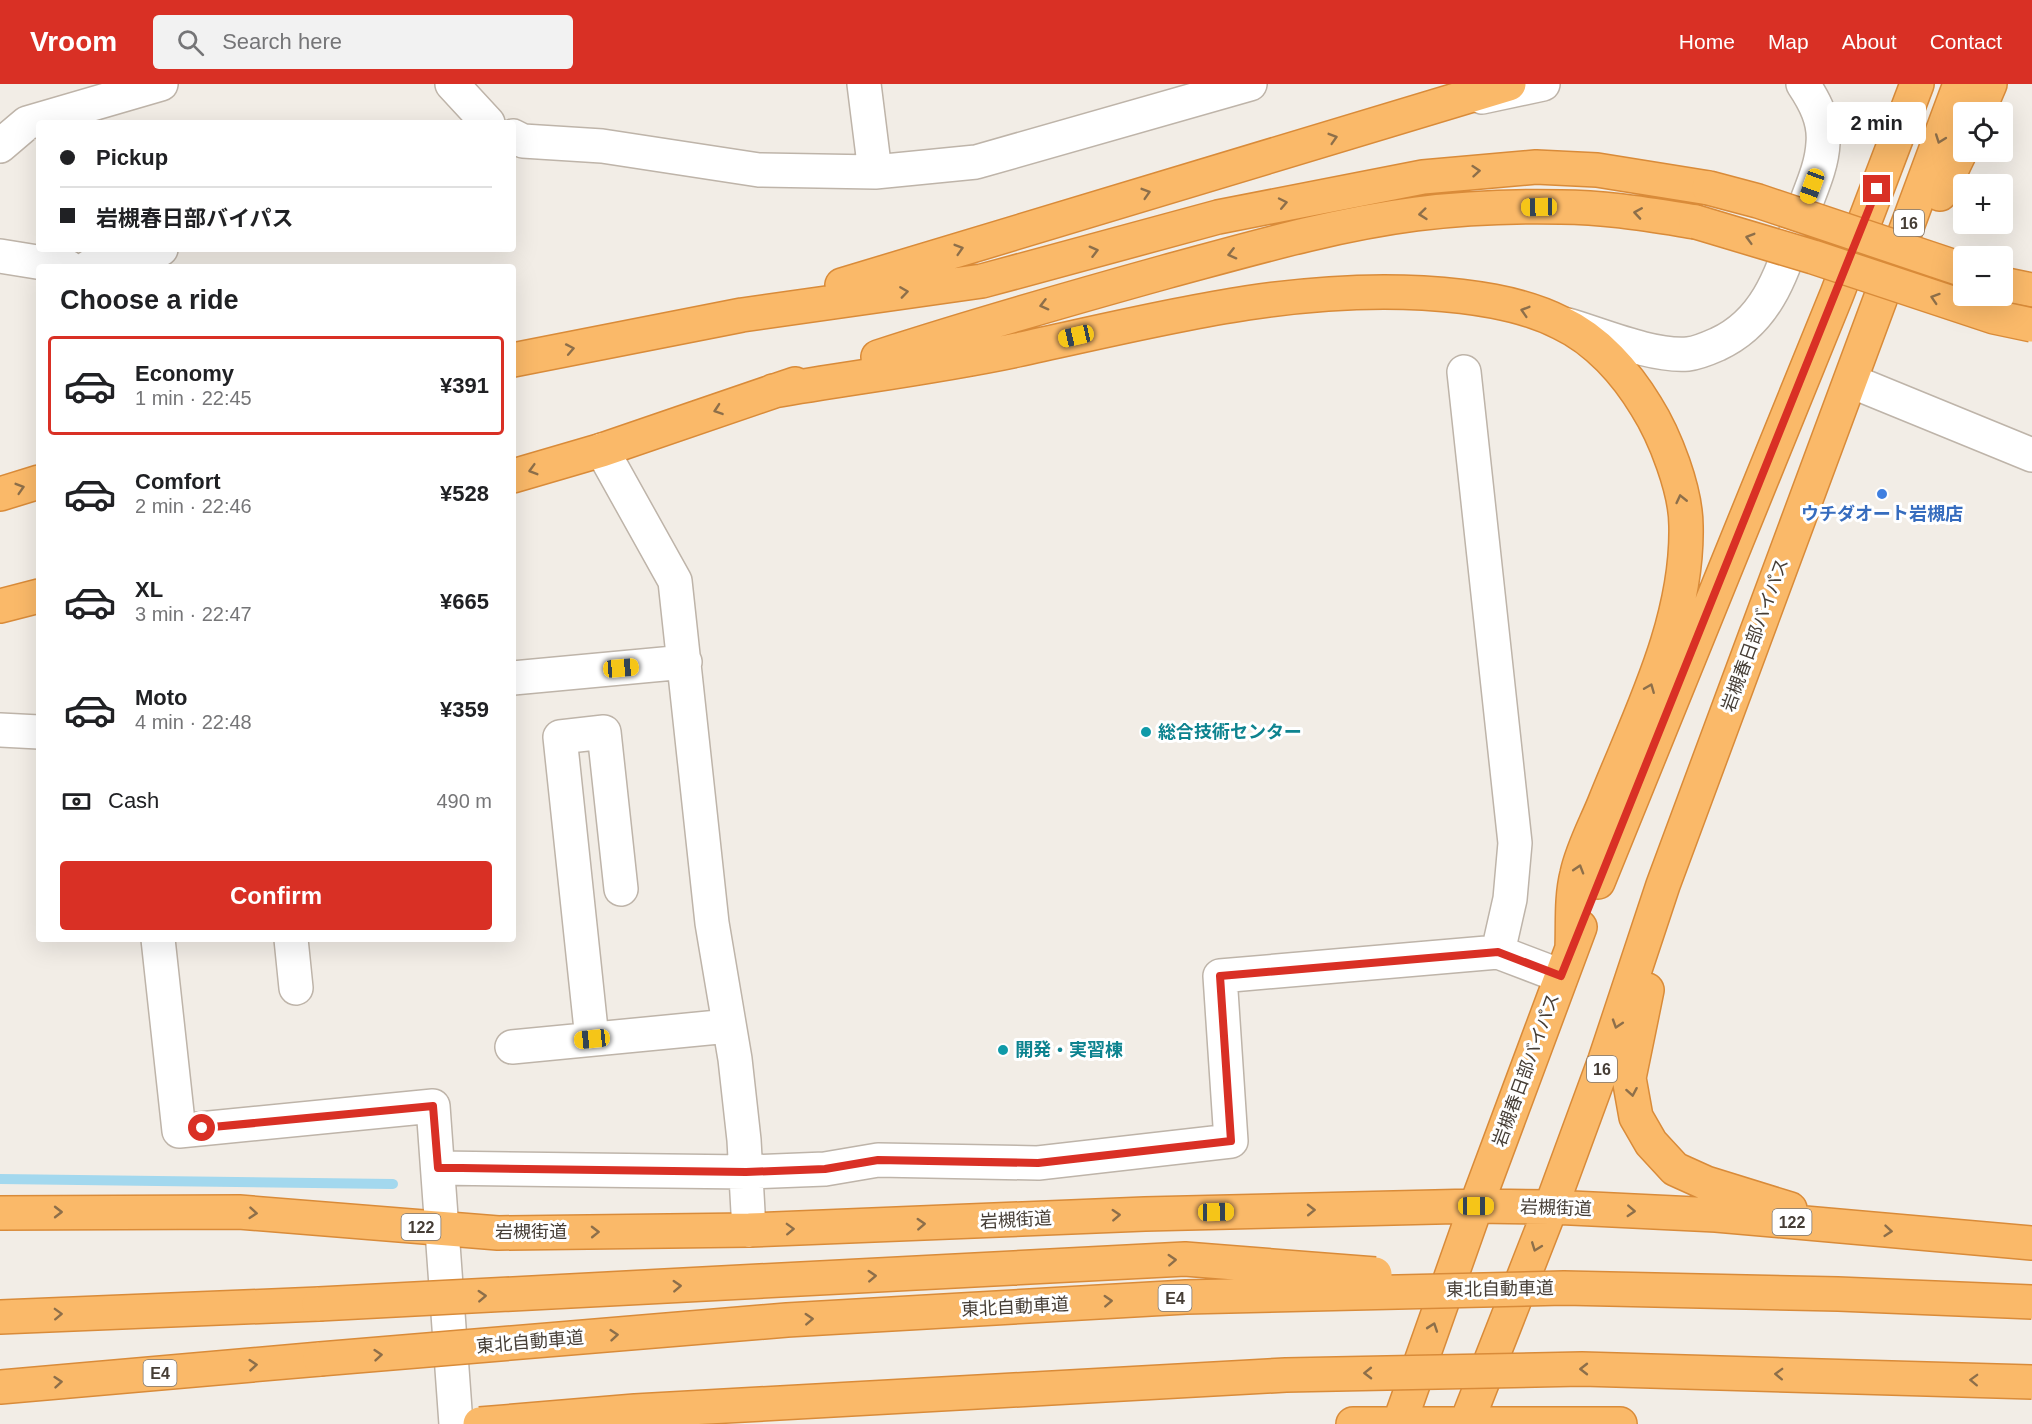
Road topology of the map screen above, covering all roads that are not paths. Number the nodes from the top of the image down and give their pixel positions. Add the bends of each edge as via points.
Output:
1 (161, 84) edge
2 (452, 84) edge
3 (864, 84) edge
4 (1250, 84) edge
5 (1509, 84) edge
6 (1542, 84) edge
7 (1803, 84) edge
8 (1917, 84) edge
9 (1960, 84) edge
10 (1990, 84) edge
11 (1982, 102) edge
12 (1445, 104) junction
13 (36, 120) edge
14 (37, 120) edge
15 (485, 120) edge
16 (516, 138) edge
17 (0, 146) edge
18 (1955, 162) edge
19 (875, 172) junction
20 (149, 252) edge
21 (0, 256) edge
22 (49, 264) edge
23 (100, 264) edge
24 (1953, 266) edge
25 (2013, 286) edge
26 (2032, 290) edge
27 (742, 315) junction
28 (1562, 323) junction
29 (2032, 325) edge
30 (516, 359) edge
31 (1464, 372) dead end
32 (1855, 372) junction
33 (773, 391) junction
34 (602, 450) junction
35 (2032, 455) edge
36 (516, 475) edge
37 (36, 483) edge
38 (0, 494) edge
39 (685, 662) junction
40 (516, 678) edge
41 (1728, 712) junction
42 (0, 730) edge
43 (36, 732) edge
44 (621, 889) dead end
45 (158, 942) edge
46 (291, 942) edge
47 (1498, 952) junction
48 (1567, 962) junction
49 (296, 988) dead end
50 (729, 1026) junction
51 (592, 1039) junction
52 (512, 1047) dead end
53 (438, 1168) junction
54 (746, 1172) junction
55 (1476, 1206) junction
56 (1551, 1207) junction
57 (0, 1213) edge
58 (1842, 1227) junction
59 (442, 1229) junction
60 (749, 1230) junction
61 (2032, 1243) edge
62 (1564, 1288) junction
63 (2032, 1302) edge
64 (0, 1317) edge
65 (2032, 1382) edge
66 (0, 1387) edge
67 (1399, 1423) edge
68 (1466, 1423) edge
69 (456, 1424) edge
70 (480, 1424) edge
71 (1353, 1424) edge
72 (1597, 1424) edge
73 (1620, 1424) edge

1 - 14 street
2 - 15 street
3 - 19 street
4 - 19 street via 976,162
5 - 12 highway
6 - 12 street
7 - 28 street via 1822,121 1819,166 1775,290 1746,326 1728,340 1688,354 1653,350
8 - 48 highway, 岩槻春日部バイパス / 16 via 1833,304
9 -> 32 highway, 岩槻春日部バイパス / 16
10 - 11 highway
27 -> 12 highway
13 - 17 street via 27,123
16 - 19 street via 759,170
18 - 32 highway
20 - 23 street
21 - 22 street
27 -> 24 highway, bridge via 982,281 1218,217 1423,177 1536,167 1654,177 1709,188
25 - 26 highway
30 -> 27 highway
28 -> 33 highway via 1468,296 1376,291 1304,295 1138,322 1014,351
48 -> 28 highway via 1576,874 1661,662 1677,607 1686,522 1676,477 1653,417 1615,365 1595,345
29 -> 33 highway, bridge via 1994,317 1696,222 1615,209 1491,208 1415,214 1232,254 1004,316
31 - 47 street via 1515,843 1510,899
32 - 35 street
32 - 41 highway, 岩槻春日部バイパス / 16 via 1782,558
33 -> 34 highway
34 -> 36 highway
34 - 39 street via 675,581
38 -> 37 highway
39 - 40 street
39 - 50 street via 712,923
41 -> 56 highway, 岩槻春日部バイパス / 16
41 -> 58 highway via 1703,819 1646,994 1629,1078 1636,1117 1651,1143 1675,1168 1706,1183
42 - 43 street
44 - 51 street via 604,732 560,737
45 - 53 street via 179,1131 433,1106
46 - 49 street
47 - 48 street
47 - 54 street via 1220,976 1231,1141 1038,1163 878,1160 825,1169
48 - 55 highway, 岩槻春日部バイパス / 16
50 - 51 street
50 - 54 street
51 - 52 street
53 - 54 street
53 - 59 street
54 - 60 street
55 - 56 highway, 岩槻街道 / 122
60 -> 55 highway, 岩槻街道 / 122
67 -> 55 highway, 岩槻春日部バイパス / 16
56 -> 58 highway, 岩槻街道 / 122 via 1716,1215
56 -> 68 highway, 岩槻春日部バイパス / 16
57 -> 59 highway, 岩槻街道 / 122 via 239,1212
58 -> 61 highway, 岩槻街道 / 122
59 -> 60 highway, 岩槻街道 / 122 via 498,1233
59 - 69 street
62 - 63 highway, 東北自動車道 / E4, bridge
64 -> 62 highway, bridge via 1185,1259
66 -> 62 highway, 東北自動車道 / E4, bridge via 787,1320 1151,1299
65 -> 70 highway, bridge via 1582,1369 1286,1375 635,1411
67 - 68 highway
67 - 71 highway
68 - 72 highway
72 - 73 highway

